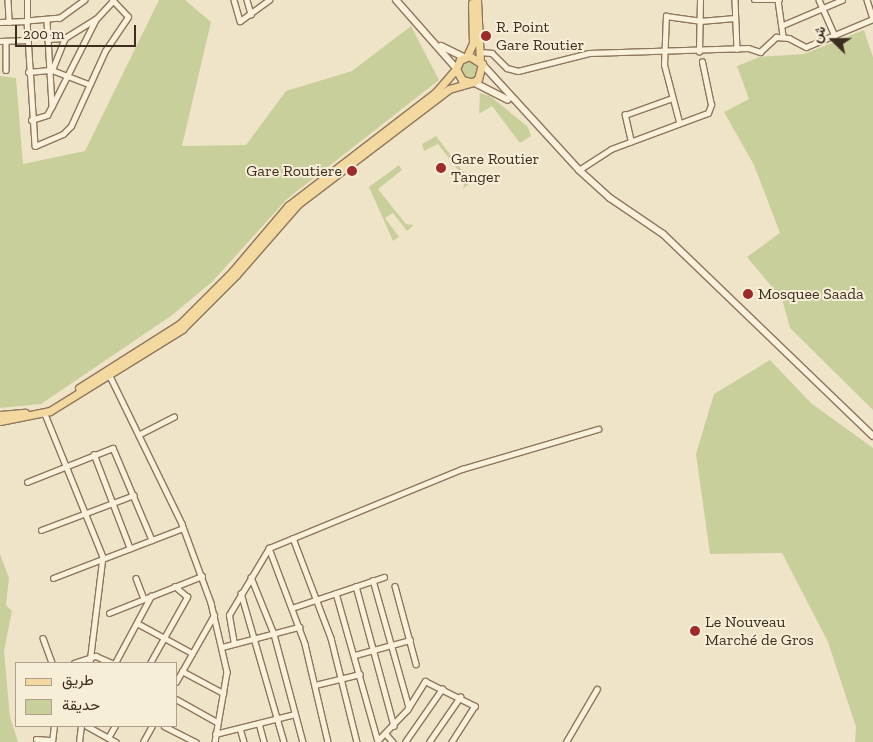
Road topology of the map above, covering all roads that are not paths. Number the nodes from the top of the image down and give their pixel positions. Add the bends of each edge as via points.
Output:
1 (8, 0) edge
2 (27, 0) edge
3 (85, 0) edge
4 (112, 0) edge
5 (234, 0) edge
6 (247, 0) edge
7 (269, 0) edge
8 (396, 0) edge
9 (472, 0) edge
10 (477, 0) edge
11 (700, 0) edge
12 (735, 0) edge
13 (755, 0) edge
14 (779, 0) edge
15 (819, 0) edge
16 (842, 0) edge
17 (866, 0) edge
18 (823, 8) junction
19 (251, 14) junction
20 (736, 18) junction
21 (96, 19) junction
22 (873, 19) edge
23 (27, 21) junction
24 (47, 21) junction
25 (700, 21) junction
26 (0, 22) edge
27 (9, 22) junction
28 (783, 26) junction
29 (782, 36) junction
30 (835, 36) junction
31 (65, 38) junction
32 (47, 39) junction
33 (28, 40) junction
34 (0, 41) edge
35 (6, 41) junction
36 (440, 45) junction
37 (738, 49) junction
38 (664, 51) junction
39 (480, 52) junction
40 (699, 52) junction
41 (466, 56) junction
42 (702, 62) dead end
43 (481, 63) junction
44 (456, 69) junction
45 (6, 70) dead end
46 (50, 71) junction
47 (28, 72) junction
48 (67, 75) junction
49 (471, 82) junction
50 (89, 84) junction
51 (670, 99) junction
52 (515, 105) junction
53 (52, 106) junction
54 (31, 120) junction
55 (679, 122) junction
56 (630, 142) junction
57 (579, 170) junction
58 (109, 374) junction
59 (45, 414) junction
60 (0, 415) edge
61 (174, 417) dead end
62 (0, 421) edge
63 (598, 429) dead end
64 (140, 434) junction
65 (873, 436) edge
66 (94, 454) junction
67 (67, 465) junction
68 (26, 482) dead end
69 (134, 495) junction
70 (112, 503) junction
71 (86, 513) junction
72 (184, 528) junction
73 (41, 530) dead end
74 (293, 538) junction
75 (152, 540) junction
76 (130, 548) junction
77 (270, 548) junction
78 (103, 559) junction
79 (202, 576) junction
80 (251, 577) junction
81 (384, 577) dead end
82 (53, 578) dead end
83 (136, 578) dead end
84 (372, 580) junction
85 (356, 586) junction
86 (395, 586) dead end
87 (174, 587) junction
88 (240, 593) junction
89 (336, 593) junction
90 (151, 596) junction
91 (144, 599) junction
92 (317, 599) junction
93 (292, 608) junction
94 (109, 613) dead end
95 (214, 615) junction
96 (137, 623) junction
97 (299, 627) junction
98 (274, 634) junction
99 (43, 638) dead end
100 (165, 638) junction
101 (257, 638) junction
102 (410, 640) junction
103 (234, 644) junction
104 (392, 644) junction
105 (222, 647) junction
106 (374, 650) junction
107 (192, 653) junction
108 (355, 655) junction
109 (91, 657) junction
110 (52, 662) edge
111 (77, 662) edge
112 (90, 662) edge
113 (109, 662) edge
114 (114, 662) edge
115 (151, 662) edge
116 (416, 664) dead end
117 (182, 671) junction
118 (360, 674) junction
119 (178, 678) edge
120 (341, 679) junction
121 (315, 685) junction
122 (442, 689) junction
123 (597, 689) dead end
124 (223, 693) junction
125 (460, 697) junction
126 (178, 700) edge
127 (409, 707) junction
128 (295, 714) junction
129 (278, 718) junction
130 (217, 722) junction
131 (259, 723) junction
132 (394, 726) junction
133 (54, 727) edge
134 (81, 727) edge
135 (89, 727) edge
136 (114, 727) edge
137 (151, 727) edge
138 (166, 727) edge
139 (240, 728) junction
140 (215, 734) junction
141 (386, 734) junction
142 (184, 736) junction
143 (108, 738) junction
144 (36, 739) dead end
145 (52, 741) edge
146 (379, 741) edge
147 (79, 742) edge
148 (116, 742) edge
149 (143, 742) edge
150 (181, 742) edge
151 (196, 742) edge
152 (216, 742) edge
153 (244, 742) edge
154 (264, 742) edge
155 (284, 742) edge
156 (303, 742) edge
157 (328, 742) edge
158 (357, 742) edge
159 (393, 742) edge
160 (405, 742) edge
161 (429, 742) edge
162 (452, 742) edge
163 (566, 742) edge

1 - 27 street
2 - 23 street
3 - 24 street via 64,16
4 - 21 street
4 - 50 street via 128,17
5 - 19 street via 238,21
6 - 19 street
7 - 19 street
8 - 36 street
9 - 41 main road via 473,43
10 - 39 main road
11 - 25 street
12 - 20 street
13 - 14 street
14 - 28 street
15 - 18 street
16 - 18 street
17 - 22 street
18 - 28 street
18 - 30 street
20 - 25 street
20 - 37 street
21 - 31 street
21 - 48 street
22 - 30 street
23 - 24 street
23 - 27 street
23 - 33 street
24 - 32 street
25 - 38 street via 666,16
25 - 40 street
26 - 27 street
28 - 29 street
29 - 30 street via 806,48
29 - 37 street via 771,40 760,52
31 - 32 street
31 - 46 street
32 - 46 street
33 - 35 street
33 - 47 street
34 - 35 street
35 - 45 street
36 - 41 street
36 - 44 street
37 - 40 street
38 - 39 street via 589,53 518,71 507,68 492,53
38 - 40 street
38 - 51 street
39 - 43 main road
41 - 43 main road
41 - 44 main road
42 - 55 street via 711,109
43 - 49 main road via 480,76
43 - 52 street
44 - 49 main road via 459,77
44 - 60 main road via 436,92 288,206 220,286 180,324 43,409
46 - 47 street
46 - 48 street
46 - 53 street
47 - 54 street
48 - 50 street
48 - 53 street
49 - 52 street
49 - 58 main road via 448,89 302,200 189,324
50 - 54 street via 71,126 62,134 34,146
51 - 55 street
51 - 56 street via 624,115
52 - 57 street
53 - 54 street via 47,115
55 - 56 street
56 - 57 street via 593,158
57 - 65 street via 610,198 663,234
58 - 59 main road
58 - 64 street
59 - 62 main road
59 - 67 street
61 - 64 street
63 - 74 street via 462,468
64 - 72 street
66 - 67 street
66 - 69 street via 111,447 116,449
66 - 70 street
67 - 68 street
67 - 71 street
69 - 70 street
69 - 75 street
70 - 71 street
70 - 76 street
71 - 73 street
71 - 78 street
72 - 75 street
72 - 79 street
74 - 77 street
74 - 92 street
75 - 76 street
76 - 78 street
77 - 80 street
77 - 93 street
78 - 82 street
78 - 109 street
79 - 87 street
79 - 95 street
80 - 88 street
80 - 98 street
81 - 84 street
83 - 91 street
84 - 85 street
84 - 104 street
85 - 89 street
85 - 106 street
86 - 102 street
87 - 90 street
87 - 100 street via 188,597
88 - 101 street
88 - 103 street via 229,615
89 - 92 street
89 - 108 street
90 - 91 street
90 - 96 street
91 - 94 street
92 - 93 street
92 - 120 street
93 - 97 street
95 - 105 street
95 - 107 street
96 - 100 street
96 - 114 street
97 - 98 street
97 - 121 street
98 - 101 street
98 - 128 street
99 - 110 street
100 - 107 street
100 - 115 street
101 - 103 street
101 - 129 street
102 - 104 street
102 - 116 street
103 - 105 street
104 - 106 street
104 - 127 street
105 - 124 street via 227,672
106 - 108 street
106 - 132 street
107 - 117 street
108 - 118 street
109 - 111 street
109 - 112 street
109 - 113 street
117 - 119 street
117 - 124 street
118 - 120 street
118 - 146 street
120 - 121 street
120 - 158 street
121 - 157 street
122 - 125 street
122 - 127 street via 425,681
122 - 160 street
123 - 163 street
124 - 130 street
125 - 161 street
125 - 162 street via 476,706
126 - 130 street
127 - 132 street
128 - 129 street
128 - 156 street
129 - 131 street
129 - 155 street
130 - 140 street
131 - 139 street
131 - 154 street
132 - 141 street
133 - 145 street
134 - 147 street
135 - 143 street
136 - 143 street
137 - 149 street
138 - 142 street
139 - 140 street
139 - 153 street
140 - 152 street
141 - 146 street
141 - 159 street
142 - 150 street
142 - 151 street
143 - 148 street
144 - 145 street

